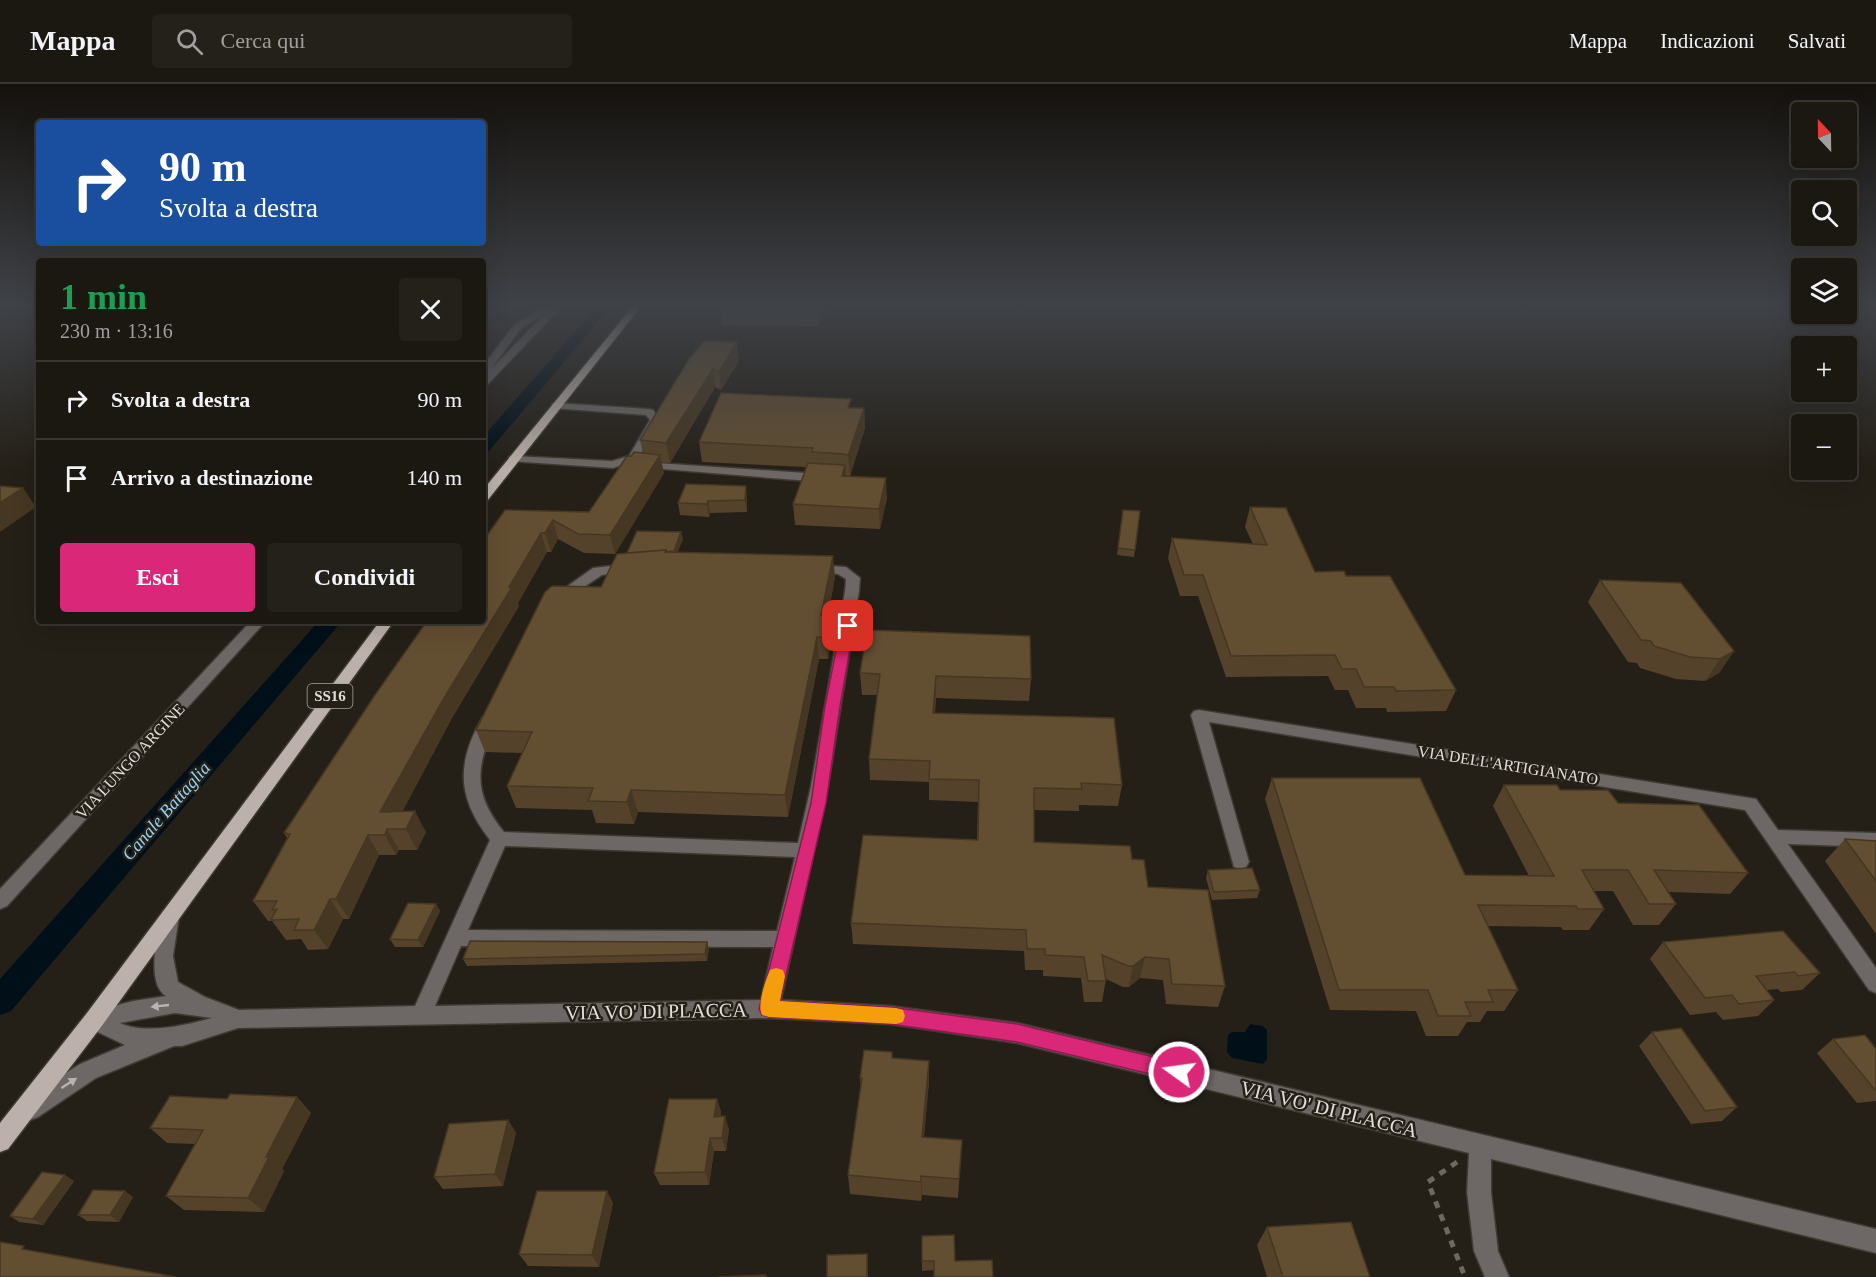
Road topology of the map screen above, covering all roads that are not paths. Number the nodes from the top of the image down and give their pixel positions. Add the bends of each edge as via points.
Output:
1 (505, 361) edge
2 (593, 361) edge
3 (486, 380) edge
4 (556, 406) junction
5 (513, 459) junction
6 (624, 461) junction
7 (834, 479) edge
8 (486, 494) edge
9 (639, 567) edge
10 (806, 569) edge
11 (544, 610) edge
12 (256, 624) edge
13 (385, 624) edge
14 (497, 704) edge
15 (1773, 837) junction
16 (500, 839) junction
17 (1876, 840) edge
18 (805, 850) junction
19 (1240, 862) dead end
20 (0, 901) edge
21 (170, 916) junction
22 (455, 938) junction
23 (785, 939) junction
24 (1876, 984) edge
25 (201, 1005) junction
26 (769, 1009) junction
27 (421, 1015) junction
28 (238, 1018) junction
29 (94, 1020) junction
30 (182, 1036) junction
31 (20, 1115) junction
32 (0, 1141) edge
33 (1480, 1145) junction
34 (1876, 1240) edge
35 (1497, 1277) edge

1 - 3 street
2 - 4 main road
4 - 5 main road
4 - 6 street via 649,412 655,420 633,458
5 - 6 street via 613,465
5 - 8 main road
6 - 7 street via 651,467
9 - 11 street via 598,571
10 - 18 street via 841,570 853,579 819,803
12 - 20 street, VIA LUNGO ARGINE
13 - 21 main road, SS16
14 - 16 street via 476,746 469,779 475,802
15 - 17 street
15 - 19 street, VIA DELL'ARTIGIANATO via 1750,804 1199,715
15 - 24 street, VIA DELL'ARTIGIANATO
16 - 18 street
16 - 22 street
18 - 23 street
21 - 25 street, VIA VO' DI PLACCA via 163,956 169,987
21 - 29 main road, SS16
22 - 23 street
22 - 27 street
23 - 26 street
25 - 28 street, VIA VO' DI PLACCA
25 -> 29 street, VIA VO' DI PLACCA via 166,1005
26 - 27 street, VIA VO' DI PLACCA
26 - 33 street, VIA VO' DI PLACCA via 890,1015 1017,1033
27 - 28 street, VIA VO' DI PLACCA
28 - 30 street, VIA VO' DI PLACCA
29 - 30 street, VIA VO' DI PLACCA via 129,1036
29 - 31 main road, SS16
31 -> 30 street, VIA VO' DI PLACCA via 88,1071
31 - 32 main road, SS16
33 - 34 street, VIA VO' DI PLACCA
33 - 35 street via 1479,1192 1486,1251

